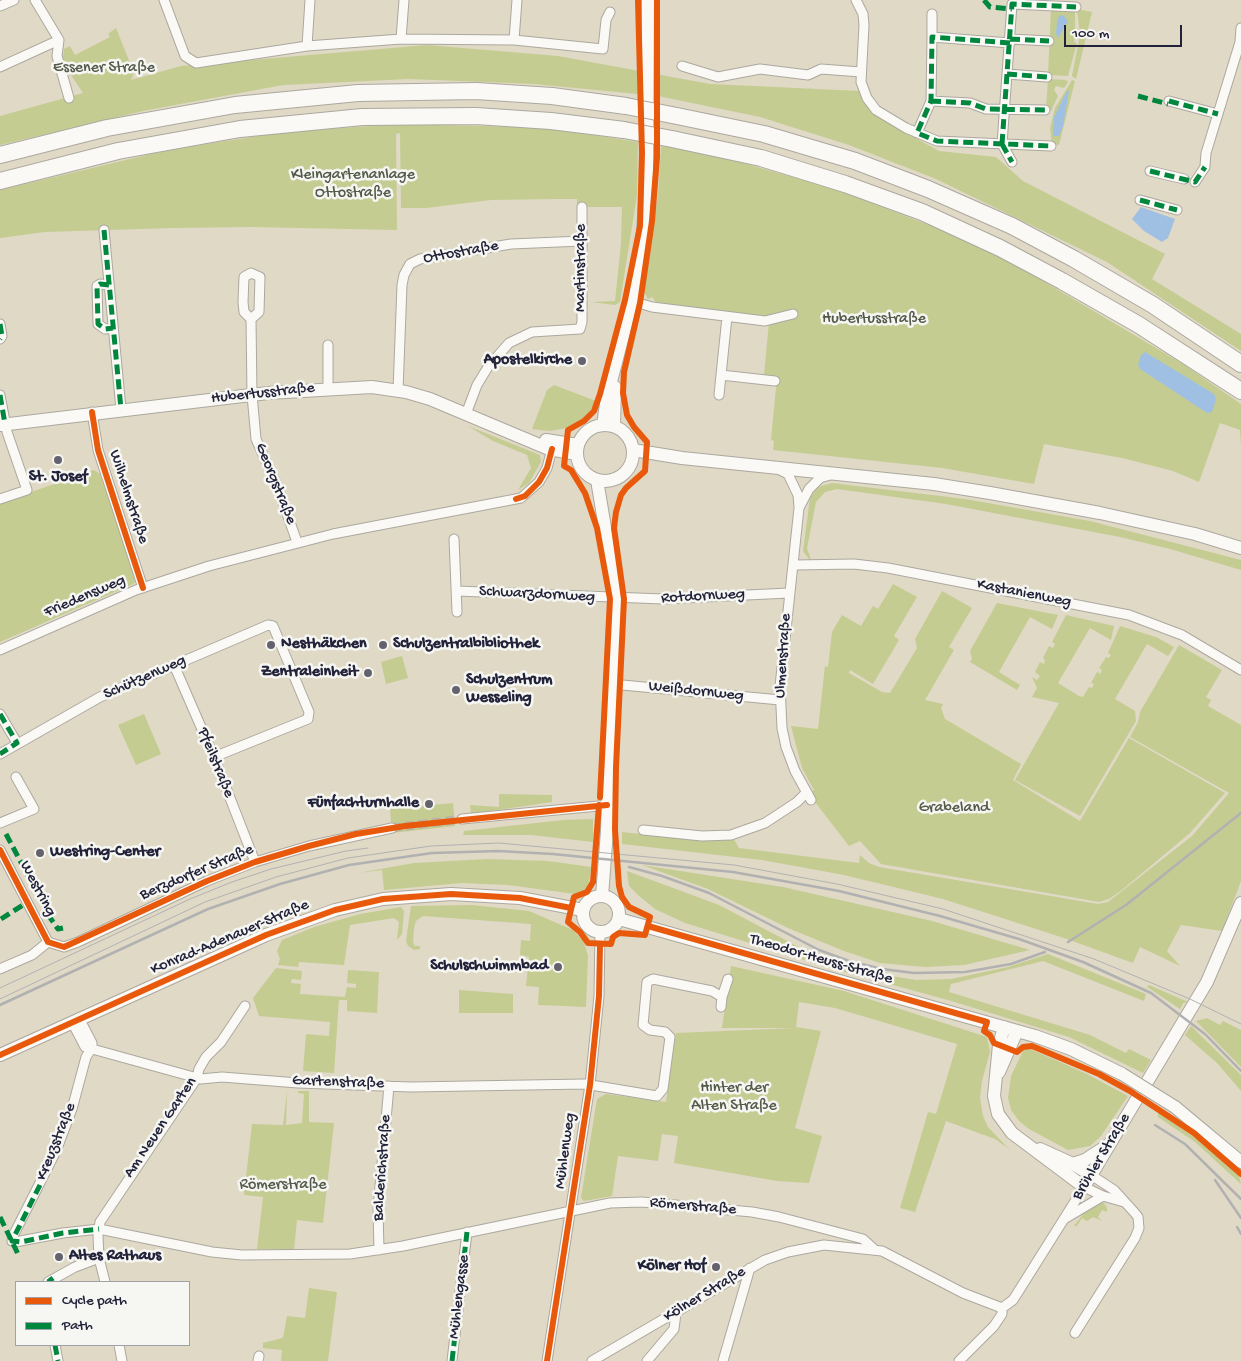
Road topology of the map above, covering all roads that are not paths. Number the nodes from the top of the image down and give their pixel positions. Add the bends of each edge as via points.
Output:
1 (14, 0) edge
2 (34, 0) edge
3 (164, 0) edge
4 (310, 0) edge
5 (404, 0) edge
6 (517, 0) edge
7 (648, 0) edge
8 (856, 0) edge
9 (0, 6) edge
10 (1076, 7) dead end
11 (610, 12) dead end
12 (932, 14) dead end
13 (1241, 28) edge
14 (932, 37) junction
15 (401, 39) junction
16 (60, 40) junction
17 (514, 40) junction
18 (1010, 41) junction
19 (1050, 41) dead end
20 (308, 46) junction
21 (682, 66) dead end
22 (0, 67) edge
23 (861, 72) junction
24 (1008, 74) junction
25 (1047, 77) dead end
26 (69, 98) dead end
27 (931, 101) junction
28 (1169, 101) dead end
29 (1006, 110) junction
30 (1045, 110) dead end
31 (1218, 114) junction
32 (917, 133) junction
33 (1002, 144) junction
34 (1051, 146) dead end
35 (0, 155) edge
36 (1012, 162) dead end
37 (1150, 171) dead end
38 (1184, 179) dead end
39 (0, 181) edge
40 (1195, 182) dead end
41 (1140, 200) dead end
42 (582, 207) dead end
43 (1177, 210) dead end
44 (104, 230) dead end
45 (582, 241) junction
46 (109, 285) junction
47 (632, 301) junction
48 (792, 314) dead end
49 (727, 318) junction
50 (251, 320) dead end
51 (0, 324) edge
52 (114, 328) junction
53 (0, 339) edge
54 (328, 346) dead end
55 (1241, 364) edge
56 (721, 375) junction
57 (775, 380) dead end
58 (328, 388) junction
59 (398, 391) junction
60 (1241, 391) edge
61 (0, 395) edge
62 (252, 395) junction
63 (719, 395) dead end
64 (121, 409) junction
65 (92, 412) junction
66 (466, 414) junction
67 (2, 424) edge
68 (608, 425) junction
69 (518, 436) junction
70 (577, 449) junction
71 (552, 450) junction
72 (633, 456) junction
73 (773, 466) junction
74 (836, 474) junction
75 (603, 481) junction
76 (0, 499) edge
77 (799, 508) junction
78 (454, 539) dead end
79 (298, 542) junction
80 (1241, 548) edge
81 (795, 565) junction
82 (143, 588) junction
83 (458, 591) junction
84 (789, 594) junction
85 (617, 599) junction
86 (457, 612) dead end
87 (0, 650) edge
88 (174, 665) junction
89 (1241, 670) edge
90 (612, 684) junction
91 (780, 700) junction
92 (0, 714) edge
93 (17, 743) junction
94 (0, 754) edge
95 (214, 757) junction
96 (16, 777) dead end
97 (608, 804) junction
98 (462, 819) tunnel mouth
99 (0, 823) edge
100 (392, 828) tunnel mouth
101 (643, 830) dead end
102 (0, 850) edge
103 (255, 862) junction
104 (602, 896) junction
105 (1241, 903) edge
106 (583, 910) junction
107 (618, 918) junction
108 (600, 932) junction
109 (48, 942) junction
110 (0, 970) edge
111 (728, 979) dead end
112 (722, 997) junction
113 (245, 1006) dead end
114 (721, 1007) dead end
115 (76, 1020) junction
116 (1004, 1027) junction
117 (1017, 1031) junction
118 (92, 1048) junction
119 (0, 1055) edge
120 (197, 1078) junction
121 (995, 1080) junction
122 (590, 1085) junction
123 (390, 1086) junction
124 (1019, 1139) junction
125 (1110, 1144) junction
126 (1241, 1162) edge
127 (1073, 1164) junction
128 (1091, 1175) junction
129 (1084, 1187) junction
130 (1103, 1196) junction
131 (1124, 1202) junction
132 (571, 1211) junction
133 (1066, 1218) junction
134 (820, 1227) junction
135 (99, 1229) junction
136 (467, 1232) junction
137 (15, 1234) joint
138 (824, 1245) junction
139 (874, 1249) junction
140 (379, 1250) junction
141 (99, 1258) junction
142 (750, 1268) junction
143 (51, 1280) edge
144 (105, 1281) edge
145 (1002, 1308) junction
146 (676, 1313) junction
147 (1075, 1334) dead end
148 (55, 1346) edge
149 (119, 1346) edge
150 (58, 1361) edge
151 (122, 1361) edge
152 (452, 1361) edge
153 (547, 1361) edge
154 (592, 1361) edge
155 (647, 1361) edge
156 (723, 1361) edge
157 (959, 1361) edge

1 - 9 street
2 - 16 street
3 - 20 street via 185,56 196,63
4 - 20 street
5 - 15 street
6 - 17 street
7 - 47 street via 646,200
8 - 23 street via 864,25
10 - 18 street via 1012,4
11 - 17 street via 603,49
12 - 14 street
13 - 31 street via 1240,42
14 - 18 street
14 - 27 street
15 - 17 street
15 - 20 street
16 - 22 street
16 - 26 street via 56,56
18 - 19 street
18 - 24 street
21 - 23 street via 718,77 760,69 808,75 821,68
23 - 32 street via 863,90 871,104 890,119
24 - 25 street
24 - 29 street
27 - 29 street
27 - 32 street
28 - 31 street
29 - 30 street
29 - 33 street
31 - 40 street via 1205,167
32 - 33 street via 937,141
33 - 34 street
33 - 36 street
35 - 55 highway, bridge via 107,128 235,105 358,93 476,91 552,96 626,106 791,142 928,189 1012,226 1074,259 1153,305
37 - 38 street
39 - 60 highway, bridge via 118,151 230,131 362,117 476,116 624,130 760,158 846,184 931,216 1062,280
41 - 43 street
42 - 45 street, Martinstraße
44 - 46 street
45 - 59 street, Ottostraße via 511,244 438,255 410,264 402,285
45 - 66 street, Martinstraße via 580,329 532,332 509,343 482,376
46 - 52 street
46 - 52 street via 97,286 98,324 105,329
47 - 49 street
47 - 68 street via 615,364
48 - 49 street via 765,321
49 - 56 street
50 - 62 street, Georgstraße
51 - 53 street
52 - 64 street
54 - 58 street
56 - 57 street
56 - 63 street
58 - 59 street, Hubertusstraße via 372,387
58 - 62 street, Hubertusstraße
59 - 66 street, Hubertusstraße via 430,399
61 - 67 street
62 - 64 street, Hubertusstraße
62 - 79 street, Georgstraße via 256,439
64 - 65 street, Hubertusstraße
65 - 67 street, Hubertusstraße
65 - 82 street, Wilhelmstraße via 98,450
66 - 69 street, Hubertusstraße
67 - 76 street via 27,490
68 - 70 street via 588,431
68 - 72 street via 627,435
69 - 70 street, Hubertusstraße
69 - 71 street, Hubertusstraße
70 - 71 street, Hubertusstraße
70 - 75 street via 584,473
71 - 79 street, Friedensweg via 539,482 521,498
72 - 73 street
72 - 75 street via 623,475
73 - 74 street
73 - 77 street, Ulmenstraße via 788,474 798,495
74 - 77 street, Ulmenstraße via 820,478 809,489
74 - 80 street via 934,484 1091,511 1195,534
75 - 85 street via 605,527
77 - 81 street, Ulmenstraße
78 - 83 street, Schwarzdornweg
79 - 82 street, Friedensweg
81 - 84 street, Ulmenstraße
81 - 89 street, Kastanienweg via 854,564 888,568 1129,615 1182,636
82 - 87 street, Friedensweg
83 - 85 street, Schwarzdornweg
83 - 86 street, Schwarzdornweg
84 - 85 street, Rotdornweg
84 - 91 street, Ulmenstraße
85 - 90 street
88 - 93 street, Schützenweg via 93,700
88 - 95 street, Pfeilstraße
88 - 95 street, Schützenweg via 268,625 276,629 308,719
90 - 91 street, Weißdornweg
90 - 97 street
91 - 101 street, Ulmenstraße via 786,747 808,796 765,822 731,835 702,836
92 - 93 street
93 - 94 street, Schützenweg
95 - 103 street, Pfeilstraße
96 - 99 street via 34,809
97 - 98 street
97 - 104 street
100 - 103 street, Berzdorfer Straße via 309,846
102 - 109 street, Westring
103 - 109 street, Berzdorfer Straße via 78,942 64,947
104 - 106 street via 590,899
104 - 107 street via 616,903
105 - 125 street, Brühler Straße via 1207,982
106 - 108 street via 586,925
106 - 115 street, Konrad-Adenauer-Straße via 482,894 429,894 368,902 286,926
107 - 108 street via 612,929
107 - 116 street, Theodor-Heuss-Straße
108 - 122 street, Mühlenweg via 599,996
109 - 110 street, Westring via 32,955
111 - 112 street
112 - 114 street
112 - 122 street, Gartenstraße via 676,983 647,982 643,1025 650,1030 665,1032 670,1038 663,1089 656,1096
113 - 120 street, Am Neuen Garten via 221,1042 206,1057
115 - 118 street via 85,1047
115 - 119 street, Konrad-Adenauer-Straße
116 - 117 street, Theodor-Heuss-Straße
116 - 121 street
117 - 121 street
117 - 126 street, Theodor-Heuss-Straße, bridge via 1071,1049 1122,1074 1175,1107
118 - 120 street, Gartenstraße
118 - 137 street, Kreuzstraße via 86,1057 56,1151
120 - 123 street, Gartenstraße
120 - 135 street, Am Neuen Garten via 125,1183 100,1222
121 - 124 street via 998,1114
122 - 123 street, Gartenstraße
122 - 132 street, Mühlenweg
123 - 140 street, Balderichstraße via 378,1209
124 - 127 street
124 - 129 street
125 - 127 street
125 - 128 street, Brühler Straße
127 - 128 street
128 - 129 street, Brühler Straße
128 - 131 street via 1114,1190
129 - 130 street
129 - 133 street, Brühler Straße
130 - 131 street
130 - 133 street
131 - 147 street via 1138,1217 1137,1232
132 - 134 street, Römerstraße via 610,1203 642,1202 752,1212
132 - 136 street, Römerstraße
132 - 153 street, Mühlenweg
133 - 145 street, Brühler Straße via 1013,1300
134 - 138 street
134 - 139 street, Römerstraße via 863,1239
135 - 137 street, Römerstraße via 21,1242 12,1241
135 - 140 street, Römerstraße via 242,1256 330,1256
135 - 141 street
136 - 140 street, Römerstraße
136 - 152 street, Mühlengasse
138 - 139 street, Kölner Straße
138 - 142 street, Kölner Straße via 788,1252
139 - 145 street, Kölner Straße via 895,1256 963,1293
141 - 143 street
141 - 144 street
142 - 146 street, Kölner Straße
142 - 156 street
145 - 157 street via 994,1326
146 - 154 street, Kölner Straße
146 - 155 street via 674,1329
148 - 150 street
149 - 151 street

